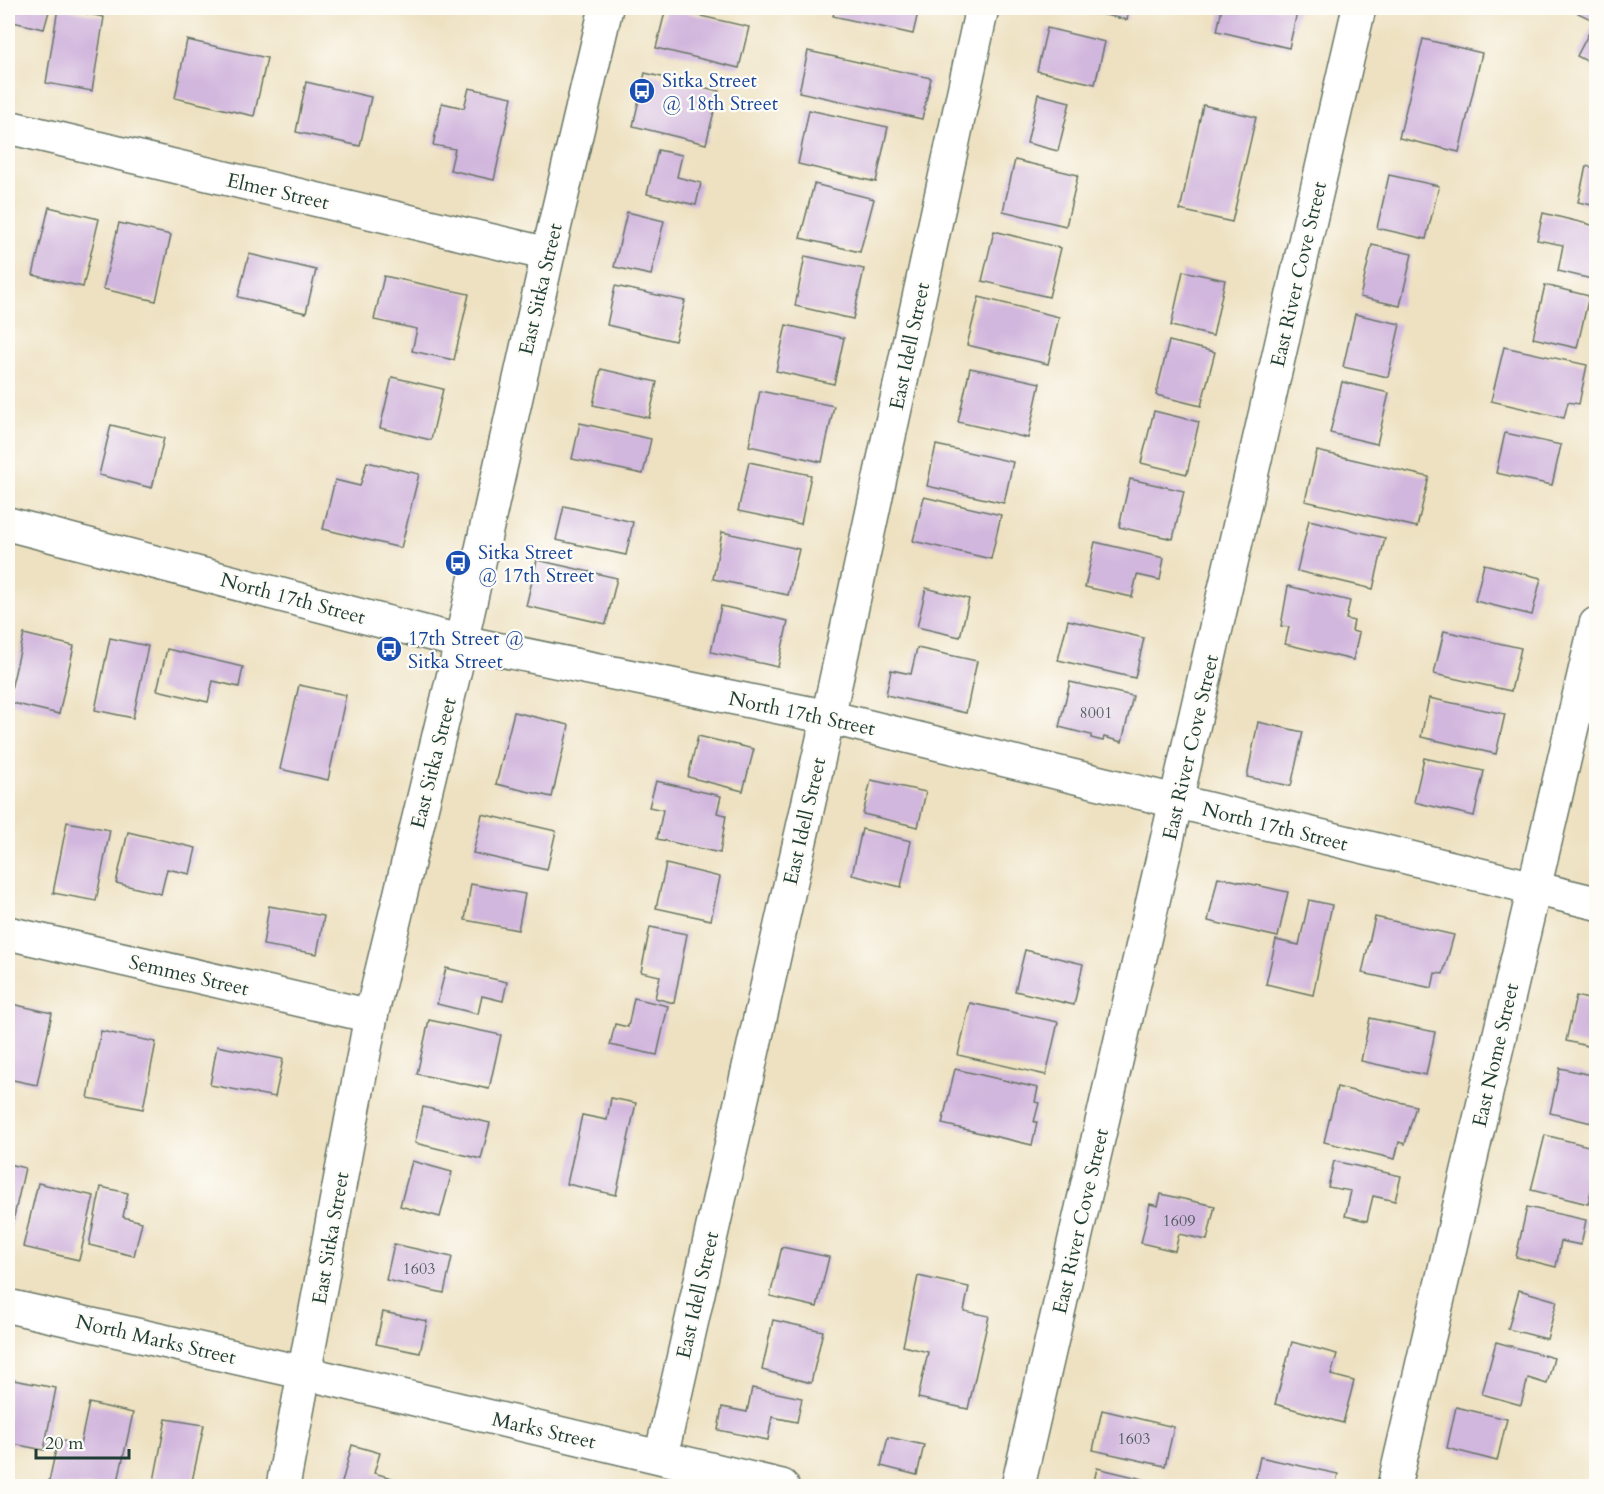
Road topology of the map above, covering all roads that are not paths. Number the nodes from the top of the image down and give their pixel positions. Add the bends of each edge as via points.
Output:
1 (606, 8) edge
2 (982, 8) edge
3 (1359, 8) edge
4 (8, 128) edge
5 (548, 254) junction
6 (8, 524) edge
7 (1596, 624) edge
8 (462, 642) junction
9 (828, 717) junction
10 (1178, 802) junction
11 (1534, 888) junction
12 (1596, 903) edge
13 (8, 933) edge
14 (371, 1016) junction
15 (8, 1306) edge
16 (305, 1372) junction
17 (661, 1457) junction
18 (283, 1486) edge
19 (782, 1486) edge
20 (1018, 1486) edge
21 (1394, 1486) edge

1 - 5 street, East Sitka Street
2 - 9 street, East Idell Street
3 - 10 street, East River Cove Street
4 - 5 street, Elmer Street
5 - 8 street, East Sitka Street
6 - 8 street, North 17th Street
7 - 11 street, East Nome Street
8 - 9 street, North 17th Street
8 - 14 street, East Sitka Street
9 - 10 street, North 17th Street
9 - 17 street, East Idell Street
10 - 11 street, North 17th Street
10 - 20 street, East River Cove Street
11 - 12 street, North 17th Street
11 - 21 street, East Nome Street
13 - 14 street, Semmes Street
14 - 16 street, East Sitka Street
15 - 16 street, North Marks Street
16 - 17 street, Marks Street
16 - 18 street, East Sitka Street
17 - 19 street, Marks Street

